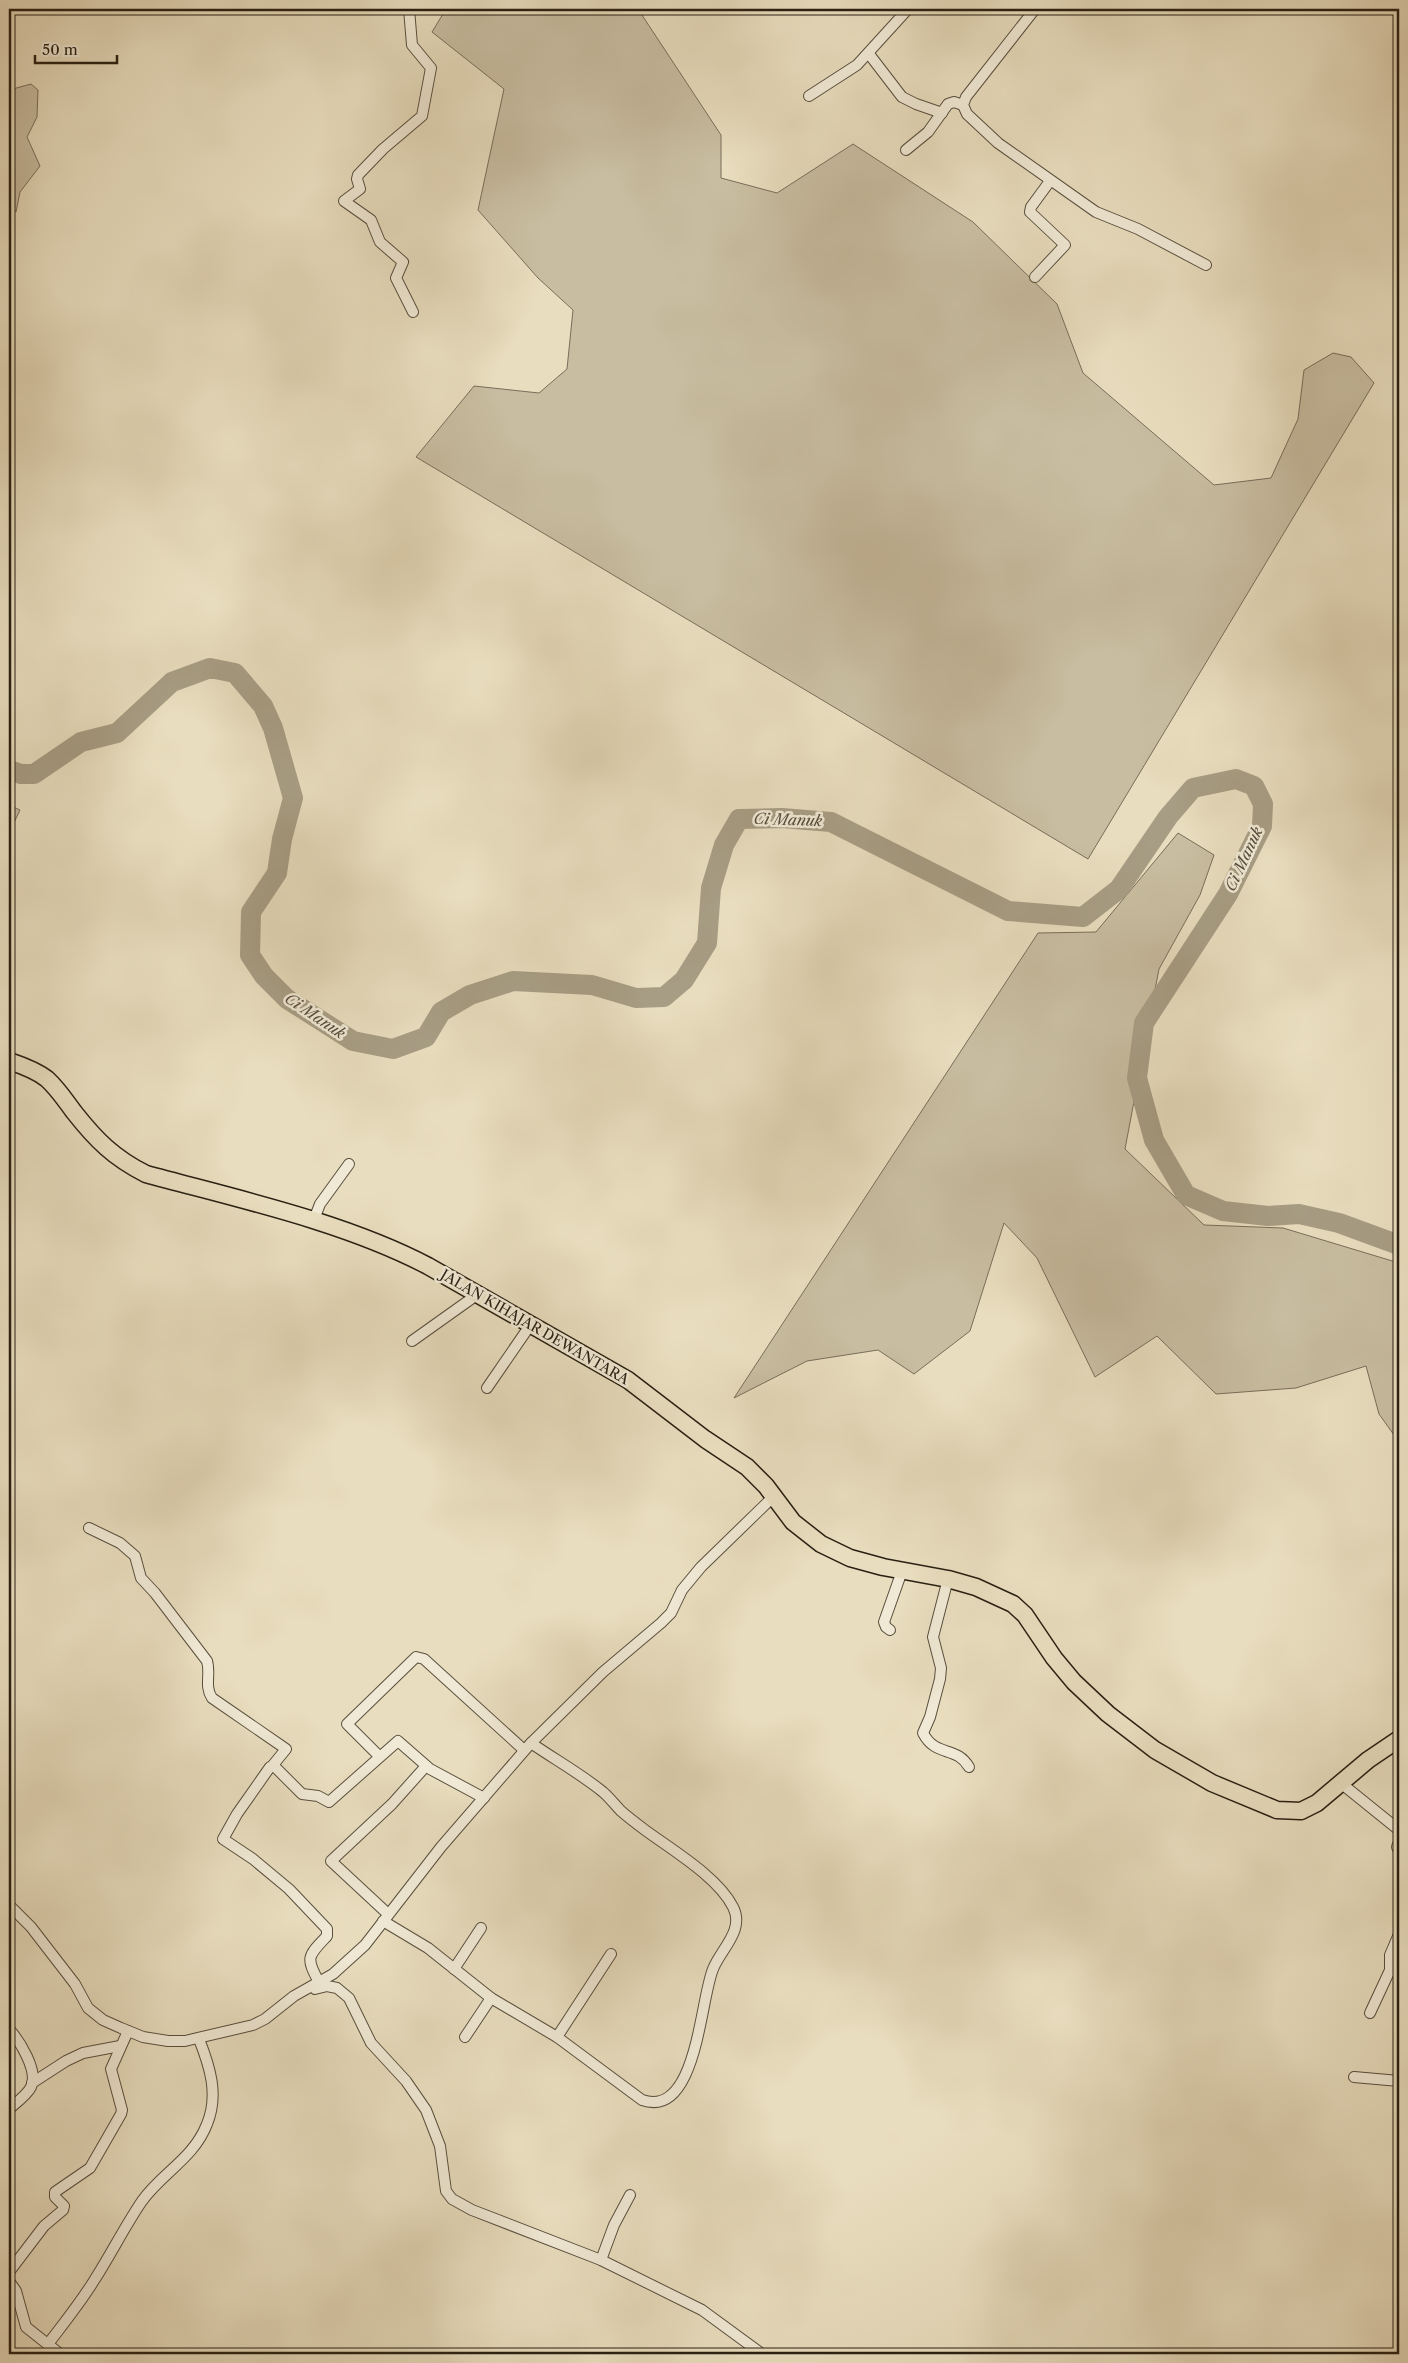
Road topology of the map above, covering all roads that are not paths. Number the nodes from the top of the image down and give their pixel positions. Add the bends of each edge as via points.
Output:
1 (408, 9) edge
2 (908, 9) edge
3 (1036, 9) edge
4 (868, 54) junction
5 (809, 96) dead end
6 (963, 105) junction
7 (942, 113) junction
8 (906, 150) dead end
9 (1050, 182) junction
10 (1206, 266) dead end
11 (1035, 277) dead end
12 (413, 312) dead end
13 (9, 1061) edge
14 (349, 1164) dead end
15 (313, 1222) junction
16 (478, 1294) junction
17 (531, 1324) junction
18 (412, 1341) dead end
19 (487, 1388) dead end
20 (773, 1497) junction
21 (90, 1528) dead end
22 (902, 1571) junction
23 (948, 1579) junction
24 (890, 1630) dead end
25 (1399, 1739) edge
26 (528, 1746) junction
27 (379, 1756) junction
28 (273, 1765) junction
29 (426, 1766) junction
30 (969, 1767) dead end
31 (1342, 1784) junction
32 (484, 1798) junction
33 (1399, 1830) edge
34 (1399, 1842) edge
35 (1399, 1851) edge
36 (9, 1905) edge
37 (386, 1918) junction
38 (482, 1928) dead end
39 (1399, 1934) edge
40 (611, 1954) dead end
41 (454, 1969) junction
42 (319, 1982) junction
43 (294, 1996) junction
44 (491, 1998) junction
45 (1370, 2014) dead end
46 (9, 2029) edge
47 (128, 2031) junction
48 (465, 2037) dead end
49 (557, 2037) junction
50 (199, 2039) junction
51 (120, 2046) junction
52 (1354, 2077) dead end
53 (1399, 2081) edge
54 (32, 2083) junction
55 (9, 2109) edge
56 (630, 2195) dead end
57 (601, 2260) junction
58 (9, 2272) edge
59 (9, 2281) edge
60 (48, 2344) junction
61 (60, 2354) edge
62 (762, 2354) edge

1 - 12 street via 412,45 431,68 422,114 358,175 360,189 344,201 370,219 380,242 403,262 396,278
2 - 4 street
3 - 6 street
4 - 5 street via 841,77
4 - 7 street via 902,97
6 - 7 street via 951,102
6 - 9 street via 967,114 998,143
7 - 8 street via 928,132
9 - 10 street via 1103,216 1138,229
9 - 11 street via 1030,212 1065,245
13 - 15 main road, JALAN KIHAJAR DEWANTARA via 45,1078 59,1090 100,1142 129,1166 146,1174 248,1200
14 - 15 street via 320,1204
15 - 16 main road, JALAN KIHAJAR DEWANTARA via 398,1251
16 - 17 main road, JALAN KIHAJAR DEWANTARA
16 - 18 street
17 - 19 street
17 - 20 main road, JALAN KIHAJAR DEWANTARA via 628,1380 746,1467
20 - 22 main road, JALAN KIHAJAR DEWANTARA via 794,1522 821,1544 850,1558
20 - 26 street via 701,1567 662,1623 603,1672
21 - 28 street via 135,1556 141,1578 207,1661 208,1691 212,1698 286,1749
22 - 23 main road, JALAN KIHAJAR DEWANTARA
22 - 24 street via 884,1622
23 - 30 street via 933,1637 940,1679 923,1732 935,1748 960,1756
23 - 31 main road, JALAN KIHAJAR DEWANTARA via 993,1593 1013,1604 1087,1695 1136,1736 1192,1773 1286,1812 1310,1807
25 - 31 main road, JALAN KIHAJAR DEWANTARA via 1368,1760
26 - 27 street via 424,1659 416,1657 347,1724
26 - 32 street
26 - 49 street via 602,1791 622,1812 709,1879 727,1896 737,1917 732,1936 713,1967 706,1987 687,2072 677,2091 668,2098 658,2102 642,2100
27 - 28 street via 329,1802 318,1796 302,1794
27 - 29 street via 398,1742
28 - 42 street via 223,1839 289,1889 328,1930 327,1936 309,1957
29 - 32 street
29 - 37 street via 390,1806 331,1861
31 - 33 street
32 - 37 street
34 - 35 street
36 - 47 street via 32,1927 88,2008 103,2020
37 - 41 street
37 - 42 street via 358,1952
38 - 41 street
39 - 45 street via 1390,1955 1390,1970
40 - 49 street
41 - 44 street
42 - 43 street
43 - 50 street via 266,2019
43 - 57 street via 327,1986 343,1991 349,1998 371,2043 406,2081 426,2110 440,2146 446,2191 452,2200
44 - 48 street
44 - 49 street
46 - 54 street via 26,2054
47 - 50 street via 168,2041
47 - 51 street
50 - 60 street via 213,2084 208,2122 199,2141 142,2202 94,2281
51 - 54 street via 83,2053
51 - 58 street via 111,2072 122,2113 90,2168 55,2193 64,2206 63,2210 44,2226
52 - 53 street
54 - 55 street
56 - 57 street
57 - 62 street via 702,2310
59 - 60 street via 16,2291 24,2324
60 - 61 street

